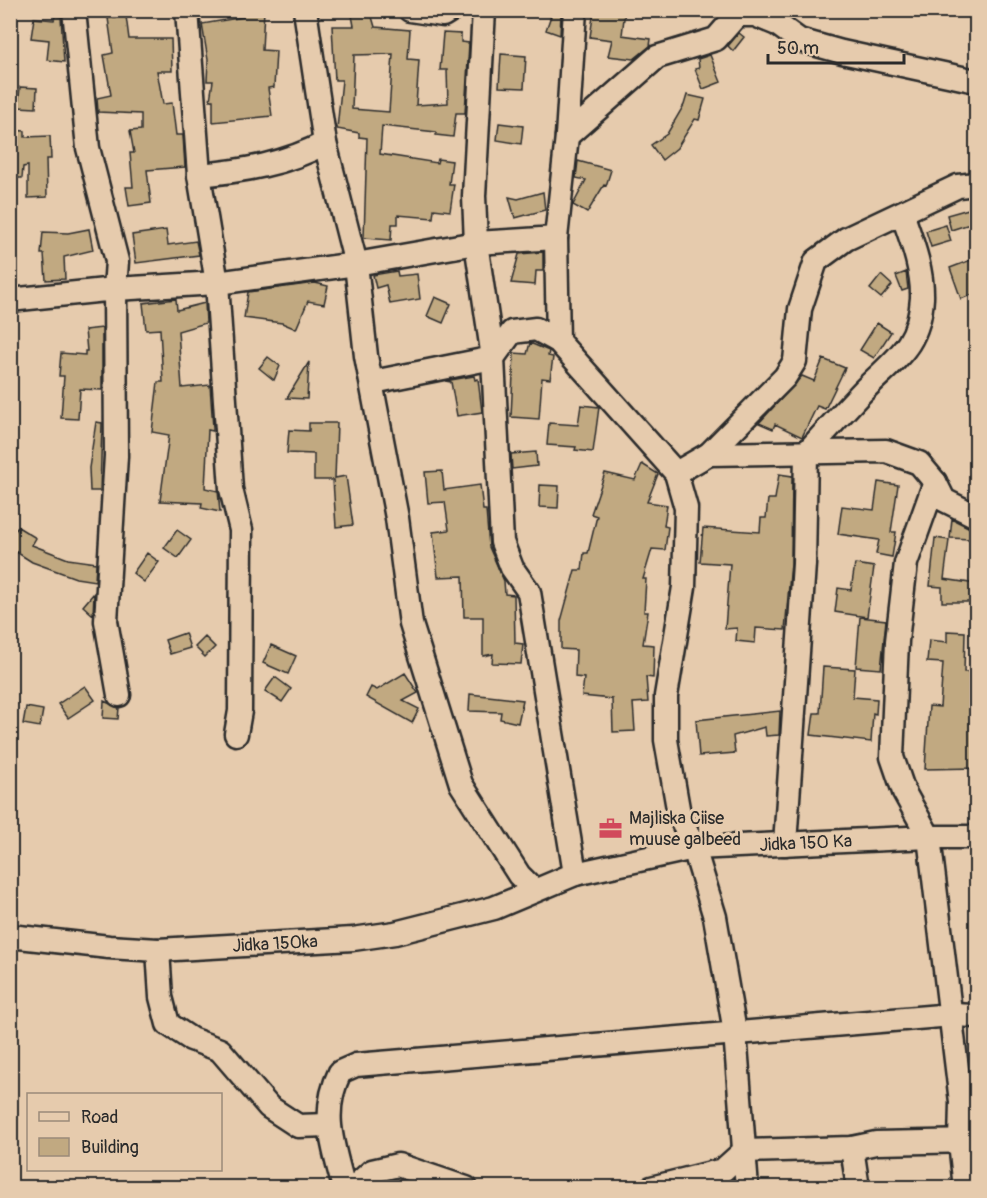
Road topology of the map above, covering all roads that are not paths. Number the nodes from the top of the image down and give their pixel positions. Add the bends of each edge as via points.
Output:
1 (74, 10) edge
2 (187, 10) edge
3 (305, 10) edge
4 (410, 10) edge
5 (451, 10) edge
6 (484, 10) edge
7 (575, 10) edge
8 (738, 13) edge
9 (976, 81) edge
10 (567, 136) junction
11 (325, 144) junction
12 (199, 175) junction
13 (976, 184) edge
14 (902, 213) junction
15 (556, 238) junction
16 (476, 243) junction
17 (356, 264) junction
18 (217, 283) junction
19 (115, 289) junction
20 (10, 300) edge
21 (558, 341) junction
22 (493, 358) junction
23 (373, 382) junction
24 (806, 453) junction
25 (709, 454) junction
26 (676, 473) junction
27 (934, 482) junction
28 (976, 516) edge
29 (119, 695) dead end
30 (236, 734) dead end
31 (929, 837) junction
32 (976, 837) edge
33 (785, 844) junction
34 (694, 848) junction
35 (575, 874) junction
36 (533, 890) junction
37 (10, 936) edge
38 (158, 950) junction
39 (952, 1015) junction
40 (976, 1016) edge
41 (735, 1032) junction
42 (328, 1125) junction
43 (968, 1142) edge
44 (852, 1148) junction
45 (744, 1151) junction
46 (344, 1188) edge
47 (353, 1188) edge
48 (466, 1188) edge
49 (651, 1188) edge
50 (747, 1188) edge
51 (858, 1188) edge
52 (965, 1188) edge

1 - 19 street via 88,148 117,261
2 - 12 street
3 - 11 street
4 - 5 street via 443,15
6 - 16 street via 474,196
7 - 10 street
8 - 9 street via 777,24 799,40
8 - 10 street via 716,39 657,57
10 - 15 street
11 - 12 street via 302,156 263,166
11 - 17 street
12 - 18 street
13 - 14 street via 958,186
14 - 24 street via 917,259 922,297 915,331 898,360 865,389
14 - 25 street via 846,239 816,261 800,309 795,361 785,377
15 - 16 street
15 - 21 street
16 - 17 street
16 - 22 street
17 - 18 street
17 - 23 street via 366,356
18 - 19 street
18 - 30 street via 231,489 240,530 240,711
19 - 20 street
19 - 29 street via 116,456 106,621
21 - 22 street via 536,328 512,332
21 - 26 street
22 - 23 street
22 - 35 street via 502,542 512,568 529,592
23 - 36 street via 411,624 461,784 519,875
24 - 25 street
24 - 27 street via 886,451 919,463
24 - 33 street via 804,564
25 - 26 street
26 - 34 street via 686,508 684,587 666,696 666,740 679,814
27 - 28 street via 944,500
27 - 31 street via 906,563 891,757 904,792
31 - 32 street, Jidka 150 Ka
31 - 33 street, Jidka 150 Ka
31 - 39 street
33 - 34 street, Jidka 150 Ka
34 - 35 street, Jidka 150 Ka
34 - 41 street via 715,917
35 - 36 street, Jidka 150 Ka via 547,888
36 - 38 street, Jidka 150ka via 494,908 395,933
37 - 38 street, Jidka 150ka
38 - 42 street via 161,997 168,1024 191,1039 220,1050 268,1107 298,1126
39 - 40 street
39 - 41 street
39 - 43 street
41 - 42 street via 356,1065 340,1072 332,1089
41 - 45 street
42 - 46 street
43 - 44 street via 876,1143
43 - 52 street
44 - 45 street
44 - 51 street
45 - 49 street via 723,1170
45 - 50 street
47 - 48 street via 372,1171 398,1165

